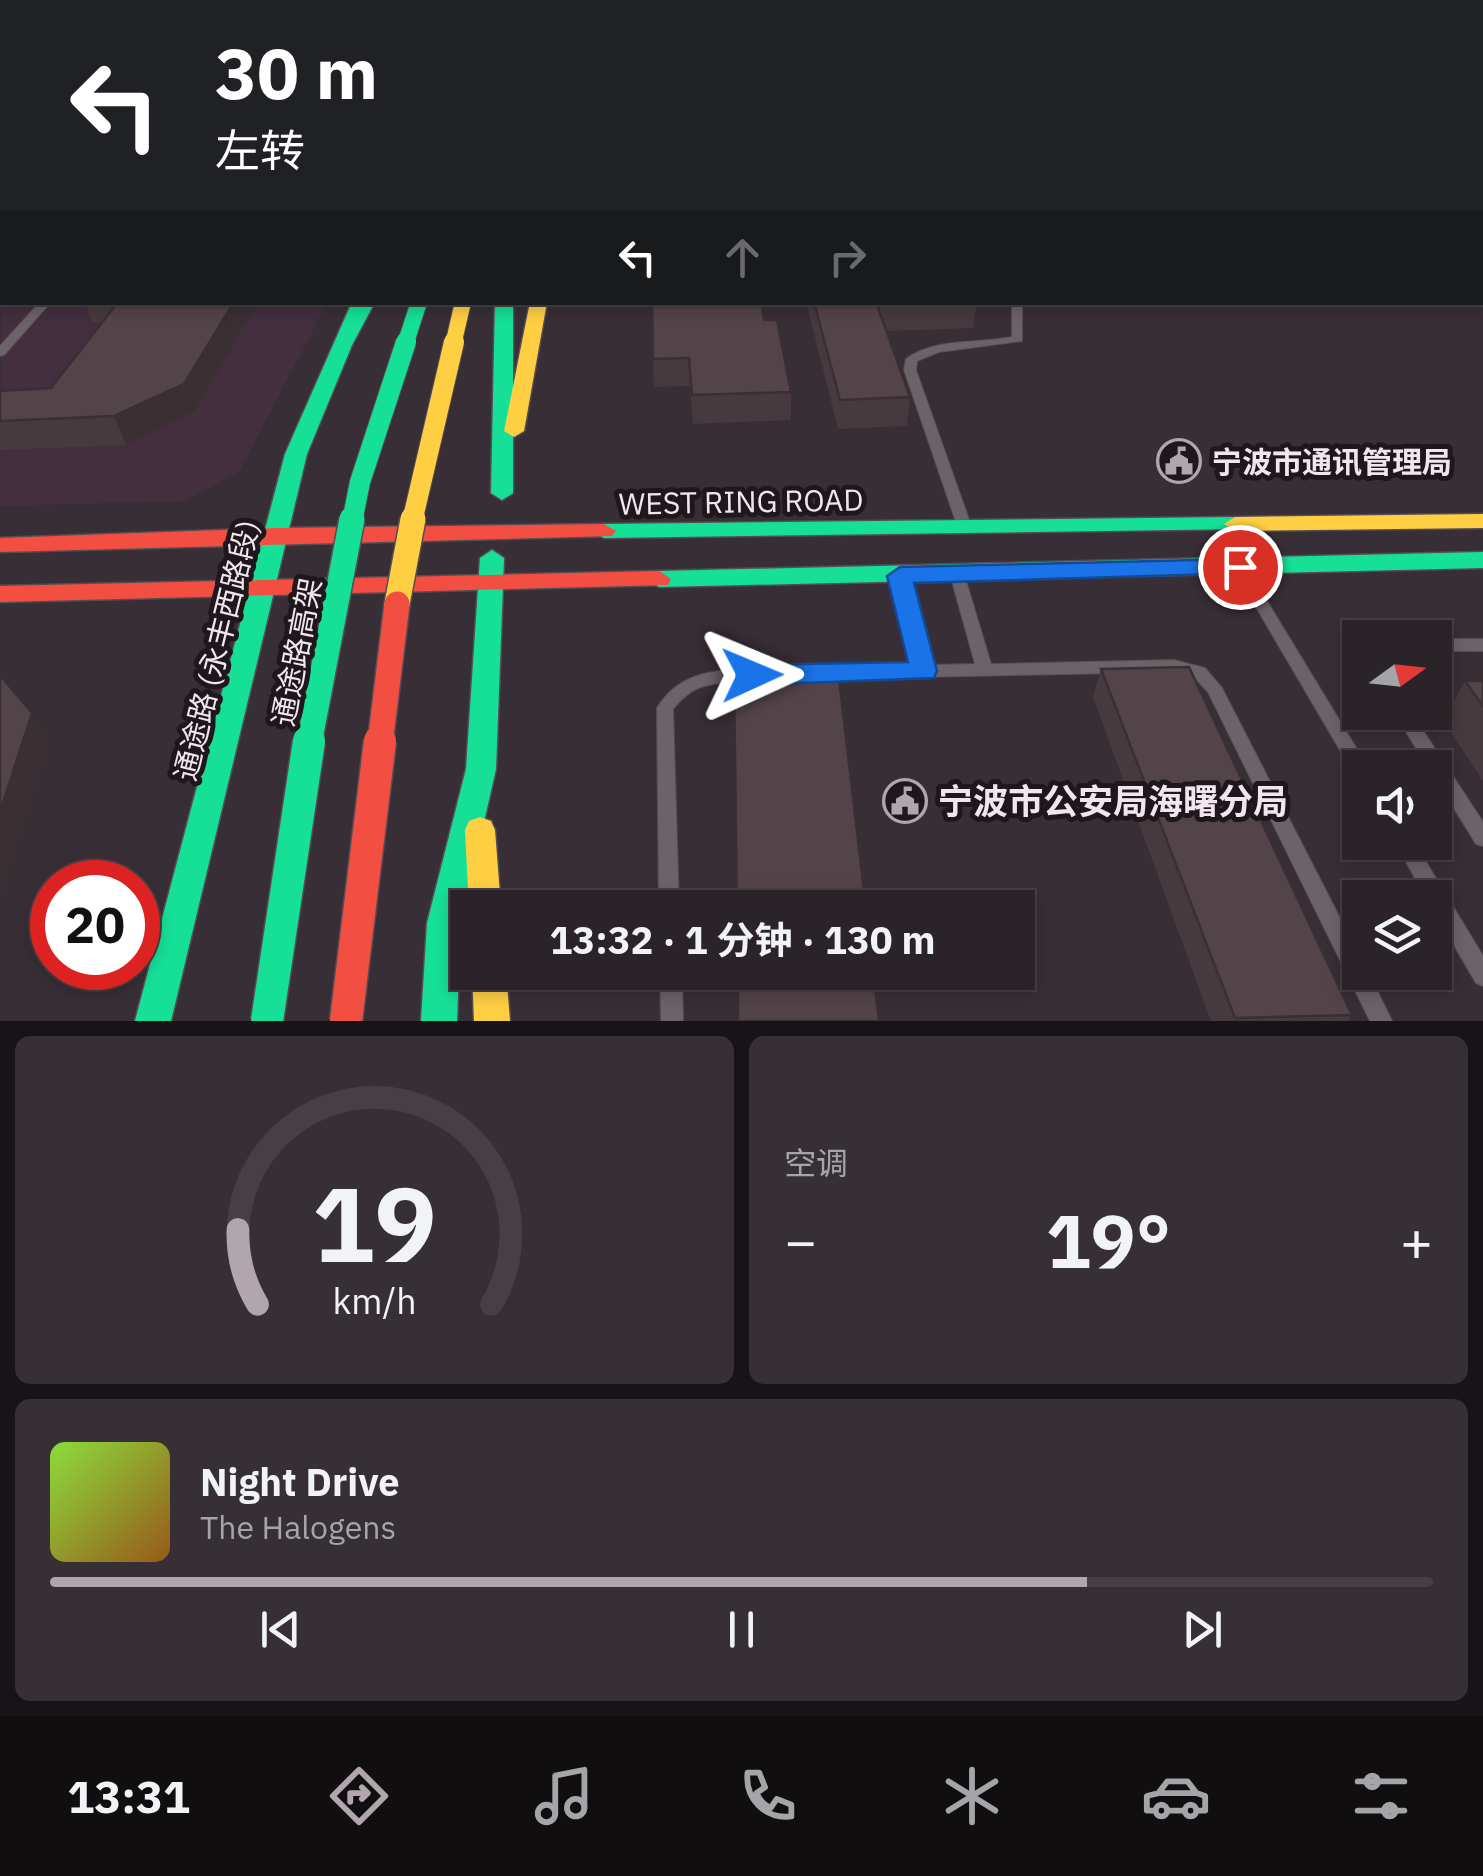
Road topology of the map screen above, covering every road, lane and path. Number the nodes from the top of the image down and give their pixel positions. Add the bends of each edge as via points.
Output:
1 (43, 305) edge
2 (363, 305) edge
3 (418, 305) edge
4 (462, 305) edge
5 (504, 305) edge
6 (538, 305) edge
7 (1017, 305) edge
8 (0, 353) edge
9 (502, 493) junction
10 (1483, 521) edge
11 (965, 528) junction
12 (496, 534) junction
13 (276, 535) junction
14 (0, 545) edge
15 (1483, 560) edge
16 (1240, 567) junction
17 (956, 574) junction
18 (900, 576) junction
19 (488, 586) junction
20 (262, 591) junction
21 (0, 594) edge
22 (1483, 644) edge
23 (1452, 645) edge
24 (985, 670) junction
25 (924, 671) junction
26 (1414, 730) edge
27 (1349, 750) edge
28 (481, 770) junction
29 (1483, 838) edge
30 (1415, 860) edge
31 (484, 890) edge
32 (669, 890) edge
33 (1483, 976) edge
34 (490, 990) edge
35 (671, 990) edge
36 (153, 1021) edge
37 (267, 1021) edge
38 (346, 1021) edge
39 (439, 1021) edge
40 (492, 1021) edge
41 (672, 1021) edge
42 (1381, 1021) edge

1 - 8 lane
2 - 13 main road, 通途路 (永丰西路段) via 296,454
3 - 37 main road, 通途路高架, bridge via 356,500 314,707
4 - 38 main road, bridge via 402,566
5 - 9 main road
6 - 9 main road
7 - 11 lane via 1018,339 912,359 910,370
9 - 12 main road
10 - 11 main road, WEST RING ROAD
11 - 12 main road, WEST RING ROAD
12 - 13 main road, WEST RING ROAD
12 - 19 main road
13 - 14 main road, WEST RING ROAD
13 - 20 main road, 通途路 (永丰西路段)
15 - 16 main road
16 - 17 main road
16 - 27 lane
17 - 18 main road
17 - 24 lane
18 - 19 main road
18 - 25 lane
19 - 20 main road
19 - 28 main road
20 - 21 main road
20 - 36 main road, 通途路 (永丰西路段)
22 - 23 lane
24 - 25 lane
24 - 42 lane via 1174,666 1198,672 1214,688
25 - 32 lane via 718,676 681,687 664,708
26 - 29 lane
28 - 31 main road
28 - 39 main road via 444,924
30 - 33 lane
34 - 40 main road
35 - 41 lane

